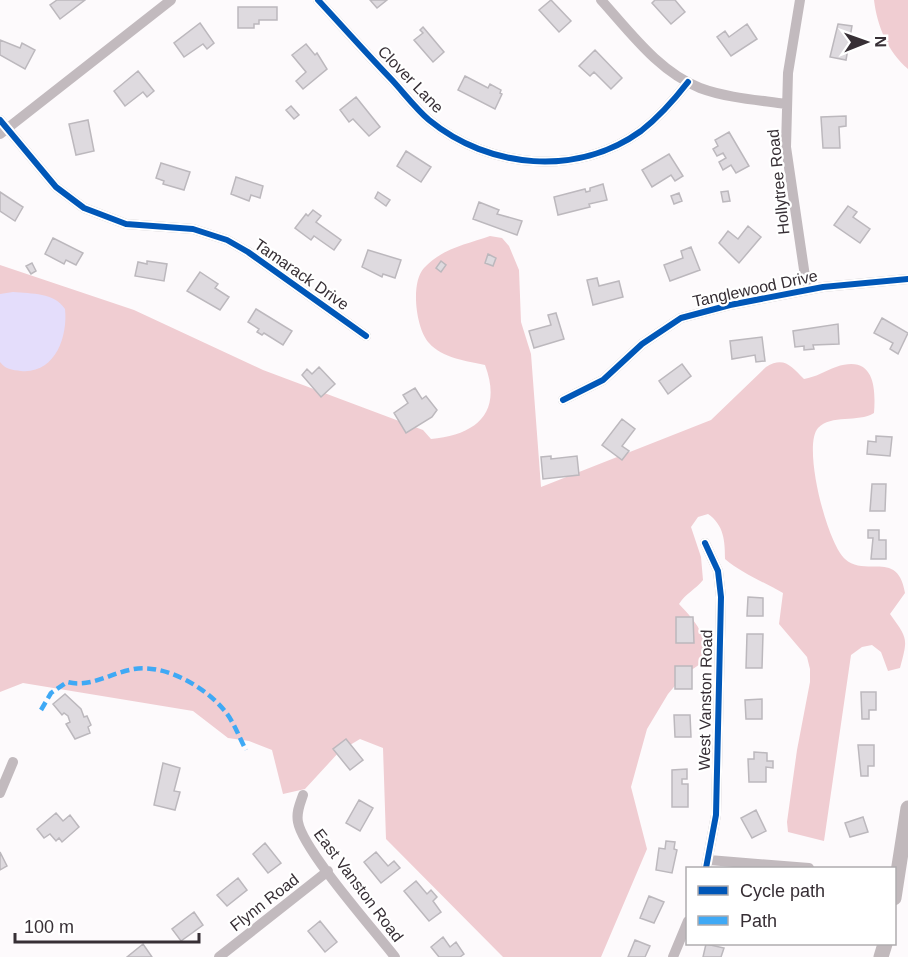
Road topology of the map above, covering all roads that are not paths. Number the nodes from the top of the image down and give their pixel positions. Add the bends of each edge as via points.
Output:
1 (171, 0) edge
2 (318, 0) edge
3 (601, 0) edge
4 (800, 0) edge
5 (688, 82) junction
6 (786, 104) junction
7 (2, 128) edge
8 (908, 279) edge
9 (807, 290) junction
10 (366, 336) dead end
11 (563, 400) dead end
12 (705, 543) dead end
13 (13, 762) dead end
14 (0, 793) edge
15 (303, 795) dead end
16 (908, 807) edge
17 (708, 864) edge
18 (784, 867) edge
19 (328, 871) junction
20 (897, 875) edge
21 (686, 924) edge
22 (219, 957) edge
23 (395, 957) edge
24 (673, 957) edge

1 - 7 street
2 - 5 street, Clover Lane via 427,118 466,143 505,158 561,161 615,146 650,123
3 - 5 street via 655,58
4 - 6 street, Hollytree Road
5 - 6 street via 726,95
6 - 9 street, Hollytree Road via 786,147
7 - 10 street, Tamarack Drive via 56,187 84,208 117,222 193,230 226,240
8 - 9 street, Tanglewood Drive
9 - 11 street, Tanglewood Drive via 681,318 642,344 603,380
12 - 17 street, West Vanston Road via 718,572 721,597 716,815
13 - 14 street
15 - 19 street, East Vanston Road via 297,811 302,834
16 - 20 main road
17 - 18 street
19 - 22 street, Flynn Road
19 - 23 street, East Vanston Road
21 - 24 street

